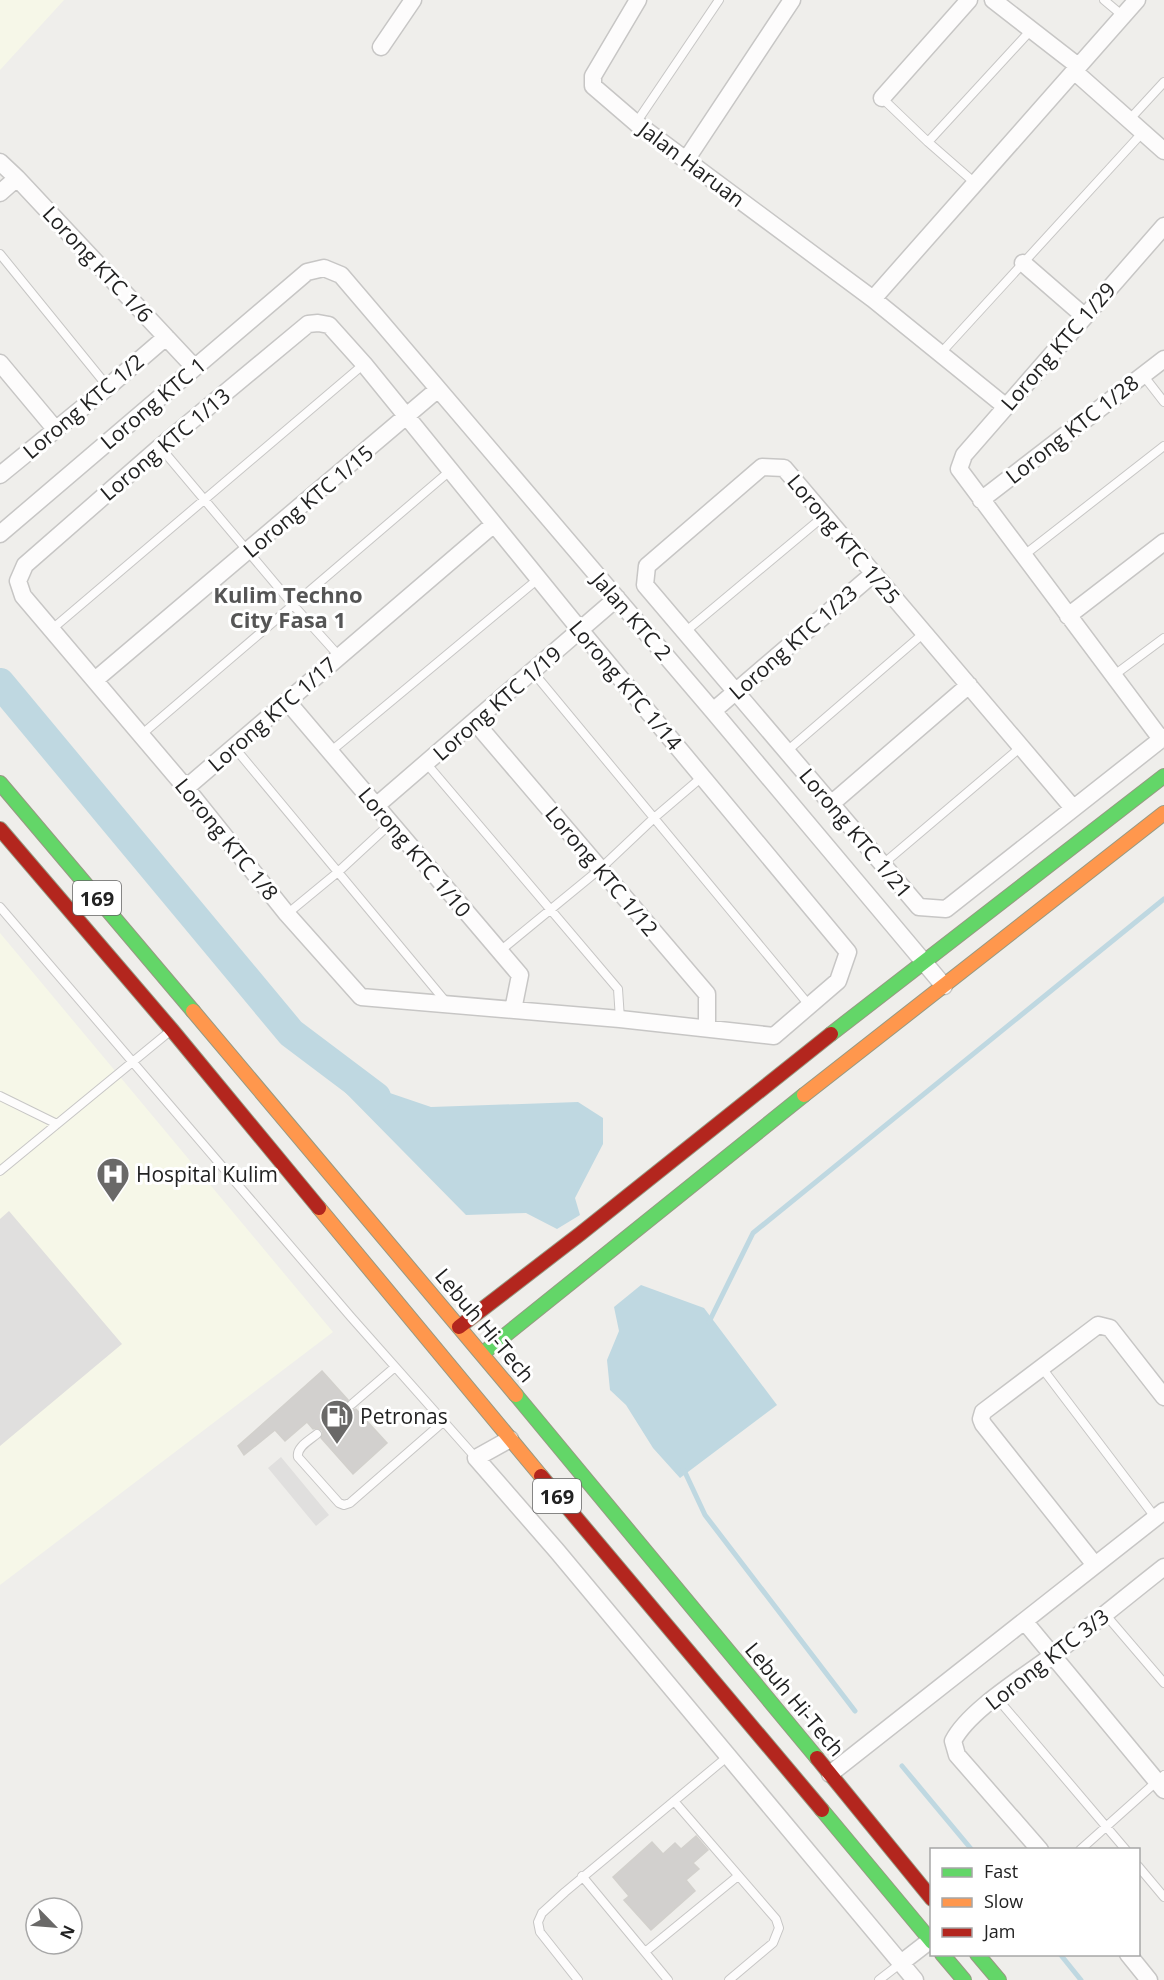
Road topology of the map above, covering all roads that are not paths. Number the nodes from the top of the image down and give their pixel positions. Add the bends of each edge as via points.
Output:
1 (413, 0) edge
2 (638, 0) edge
3 (719, 0) edge
4 (792, 0) edge
5 (969, 0) edge
6 (993, 0) edge
7 (1104, 0) edge
8 (1137, 0) edge
9 (1123, 16) junction
10 (1031, 30) junction
11 (381, 47) dead end
12 (1076, 69) junction
13 (1164, 82) edge
14 (882, 98) joint
15 (1129, 120) junction
16 (636, 123) junction
17 (1143, 132) junction
18 (928, 142) junction
19 (1164, 151) edge
20 (686, 160) junction
21 (0, 162) edge
22 (17, 178) junction
23 (975, 183) junction
24 (0, 193) edge
25 (1164, 226) edge
26 (0, 254) edge
27 (1023, 263) junction
28 (307, 272) joint
29 (873, 299) junction
30 (1084, 316) junction
31 (166, 337) junction
32 (940, 354) junction
33 (1164, 359) edge
34 (0, 363) edge
35 (364, 364) junction
36 (194, 368) junction
37 (1143, 375) junction
38 (108, 387) junction
39 (437, 390) junction
40 (1164, 402) edge
41 (1005, 406) junction
42 (407, 417) junction
43 (56, 430) junction
44 (1164, 446) edge
45 (160, 447) junction
46 (451, 470) junction
47 (1, 472) edge
48 (204, 500) junction
49 (981, 500) junction
50 (824, 516) junction
51 (494, 524) junction
52 (0, 534) edge
53 (1164, 542) edge
54 (248, 551) junction
55 (1023, 556) junction
56 (873, 574) junction
57 (538, 579) junction
58 (617, 598) junction
59 (294, 606) junction
60 (1068, 616) junction
61 (51, 630) junction
62 (581, 631) junction
63 (685, 632) junction
64 (924, 633) junction
65 (1164, 638) edge
66 (339, 656) junction
67 (533, 672) junction
68 (1113, 676) junction
69 (95, 681) junction
70 (969, 686) junction
71 (736, 692) junction
72 (287, 701) junction
73 (713, 711) junction
74 (475, 722) junction
75 (141, 735) junction
76 (1162, 738) edge
77 (234, 747) junction
78 (1021, 747) junction
79 (787, 751) junction
80 (330, 752) junction
81 (426, 763) junction
82 (1164, 776) edge
83 (702, 777) junction
84 (0, 783) edge
85 (186, 788) junction
86 (831, 804) junction
87 (376, 807) junction
88 (1073, 808) junction
89 (1164, 813) edge
90 (654, 818) junction
91 (391, 823) junction
92 (0, 829) edge
93 (883, 864) junction
94 (600, 869) junction
95 (338, 872) junction
96 (0, 907) edge
97 (550, 909) junction
98 (287, 914) junction
99 (500, 951) junction
100 (924, 962) junction
101 (944, 986) junction
102 (446, 1003) junction
103 (809, 1005) junction
104 (154, 1010) junction
105 (513, 1010) junction
106 (194, 1013) junction
107 (620, 1019) junction
108 (707, 1028) junction
109 (171, 1030) junction
110 (155, 1043) junction
111 (186, 1049) junction
112 (133, 1061) junction
113 (0, 1096) edge
114 (57, 1124) junction
115 (0, 1171) edge
116 (459, 1327) junction
117 (482, 1354) junction
118 (395, 1367) junction
119 (1042, 1368) junction
120 (1164, 1396) edge
121 (352, 1404) dead end
122 (443, 1422) junction
123 (317, 1434) dead end
124 (510, 1439) junction
125 (476, 1458) junction
126 (1160, 1514) edge
127 (1095, 1565) junction
128 (1162, 1573) edge
129 (1105, 1614) junction
130 (1025, 1622) junction
131 (1053, 1655) junction
132 (1164, 1683) edge
133 (996, 1697) junction
134 (727, 1757) junction
135 (830, 1774) junction
136 (1162, 1782) edge
137 (674, 1801) junction
138 (1107, 1826) junction
139 (1038, 1848) edge
140 (1082, 1848) edge
141 (1124, 1848) edge
142 (1140, 1868) edge
143 (582, 1876) junction
144 (738, 1876) junction
145 (930, 1897) edge
146 (1164, 1897) edge
147 (930, 1939) edge
148 (930, 1941) edge
149 (645, 1952) junction
150 (944, 1956) edge
151 (979, 1956) edge
152 (1130, 1956) edge
153 (901, 1963) junction
154 (578, 1980) edge
155 (668, 1980) edge
156 (729, 1980) edge
157 (879, 1980) edge
158 (915, 1980) edge
159 (964, 1980) edge
160 (999, 1980) edge
161 (1149, 1980) edge

1 - 11 street
2 - 16 street, Jalan Haruan via 592,81
3 - 16 lane
4 - 20 street
5 - 14 street
6 - 10 street
7 - 9 lane
8 - 9 street
9 - 12 street
10 - 12 street
10 - 18 lane
12 - 15 street
12 - 23 street
13 - 15 lane
14 - 18 lane
15 - 17 street
16 - 20 street, Jalan Haruan
17 - 19 street
17 - 27 lane
18 - 23 lane
20 - 29 street, Jalan Haruan
21 - 22 street, Lorong KTC 1/6
22 - 24 street
22 - 31 street, Lorong KTC 1/6
23 - 29 street
25 - 30 street, Lorong KTC 1/29
26 - 38 lane
27 - 30 street
27 - 32 lane
28 - 36 street, Lorong KTC 1
28 - 39 street, Jalan KTC 2 via 324,268 341,275
29 - 32 street, Jalan Haruan
30 - 41 street, Lorong KTC 1/29
31 - 36 street, Lorong KTC 1/6
31 - 38 street, Lorong KTC 1/2
32 - 41 street, Jalan Haruan
33 - 37 street, Lorong KTC 1/28
34 - 43 street
35 - 42 street, Lorong KTC 1/13
35 - 45 street, Lorong KTC 1/13 via 329,325 308,324
35 - 48 lane
36 - 52 street, Lorong KTC 1
37 - 40 lane
37 - 49 street, Lorong KTC 1/28
38 - 43 street, Lorong KTC 1/2
39 - 42 street, Lorong KTC 1/15
39 - 58 street, Jalan KTC 2
41 - 49 street, Lorong KTC 1/29 via 964,455 959,469
42 - 46 street, Lorong KTC 1/14
42 - 54 street, Lorong KTC 1/15
43 - 47 street, Lorong KTC 1/2
44 - 55 lane
45 - 48 lane
45 - 61 street, Lorong KTC 1/13 via 25,565 18,581 23,596
46 - 51 street, Lorong KTC 1/14
46 - 59 lane
48 - 54 lane
48 - 61 lane
49 - 55 street
50 - 56 street, Lorong KTC 1/25
50 - 63 lane
50 - 63 street, Lorong KTC 1/25 via 784,468 762,467 647,566 645,585
51 - 57 street, Lorong KTC 1/14
51 - 66 street, Lorong KTC 1/17
53 - 60 street
54 - 59 lane
54 - 69 street, Lorong KTC 1/15
55 - 60 street
56 - 64 street, Lorong KTC 1/25
56 - 71 street, Lorong KTC 1/23
57 - 62 street, Lorong KTC 1/14
57 - 80 lane
58 - 62 street, Lorong KTC 1/19
58 - 73 street, Jalan KTC 2
59 - 66 lane
59 - 75 lane
60 - 68 street
61 - 69 street, Lorong KTC 1/13
62 - 67 street, Lorong KTC 1/19
62 - 83 street, Lorong KTC 1/14
63 - 71 street, Lorong KTC 1/25
64 - 70 street, Lorong KTC 1/25
64 - 79 lane
65 - 68 lane
66 - 72 street, Lorong KTC 1/17
67 - 74 street, Lorong KTC 1/19
67 - 90 lane
68 - 76 street
69 - 75 street, Lorong KTC 1/8
70 - 78 street, Lorong KTC 1/25
70 - 86 street
71 - 73 street, Lorong KTC 1/23
71 - 79 street, Lorong KTC 1/21
72 - 77 street, Lorong KTC 1/17
72 - 80 street, Lorong KTC 1/10
73 - 100 street, Jalan KTC 2
74 - 81 street, Lorong KTC 1/19
74 - 94 street, Lorong KTC 1/12
75 - 85 street, Lorong KTC 1/8
76 - 88 street, Lorong KTC 1/21
77 - 85 street, Lorong KTC 1/17
77 - 95 lane
78 - 88 street, Lorong KTC 1/25
78 - 93 lane
79 - 86 street, Lorong KTC 1/21
80 - 87 street, Lorong KTC 1/10
81 - 87 street, Lorong KTC 1/19
81 - 97 lane
82 - 100 main road
83 - 90 lane
83 - 103 street, Lorong KTC 1/14 via 848,952 838,981
84 - 106 main road, Lebuh Hi-Tech / 169
85 - 98 street, Lorong KTC 1/8
86 - 93 street, Lorong KTC 1/21
87 - 91 street, Lorong KTC 1/10
88 - 93 street, Lorong KTC 1/21 via 946,909 919,907
89 - 101 main road
90 - 94 lane
90 - 103 lane
91 - 95 lane
91 - 99 street, Lorong KTC 1/10
92 - 104 main road, 169
94 - 97 lane
94 - 108 street, Lorong KTC 1/12 via 707,994
95 - 98 lane
95 - 102 lane
96 - 112 lane
97 - 99 lane
97 - 107 lane via 618,989
98 - 102 street, Lorong KTC 1/8 via 361,997
99 - 105 street, Lorong KTC 1/10 via 520,975
100 - 101 street, Jalan KTC 2
100 - 116 main road
101 - 117 main road
102 - 105 street
103 - 108 street via 774,1036
104 - 109 main road, 169
104 - 110 main road via 160,1026
105 - 107 street
106 - 109 main road
106 - 116 main road, Lebuh Hi-Tech / 169
107 - 108 street
109 - 110 lane
109 - 111 main road, 169
110 - 111 main road
110 - 112 lane
111 - 124 main road, 169
112 - 114 lane
112 - 118 lane
113 - 114 lane
114 - 115 lane
116 - 117 main road, Lebuh Hi-Tech / 169
117 - 135 main road, Lebuh Hi-Tech / 169
118 - 121 lane
118 - 122 lane
119 - 120 street via 1098,1325 1104,1325
119 - 126 lane
119 - 127 street via 983,1412 981,1419
122 - 123 lane via 344,1505 298,1457 300,1449
122 - 125 lane
124 - 125 street
124 - 147 main road, 169
125 - 134 street
126 - 127 street
127 - 130 street
128 - 129 street, Lorong KTC 3/3
129 - 131 street, Lorong KTC 3/3
129 - 132 lane
130 - 131 street
130 - 135 street
131 - 133 street, Lorong KTC 3/3
131 - 136 street
133 - 138 lane
133 - 139 street, Lorong KTC 3/3 via 953,1741 957,1755
134 - 137 lane
134 - 153 street
135 - 145 main road, Lebuh Hi-Tech / 169
136 - 138 lane
137 - 143 lane
137 - 144 lane
138 - 140 lane
138 - 141 lane
142 - 146 lane
143 - 149 lane
143 - 154 lane via 542,1913 538,1922 540,1932
144 - 149 lane
144 - 156 lane via 776,1919 779,1928 773,1943
148 - 153 street
149 - 155 lane
150 - 159 main road
151 - 160 main road
152 - 161 street
153 - 157 lane
153 - 158 street

